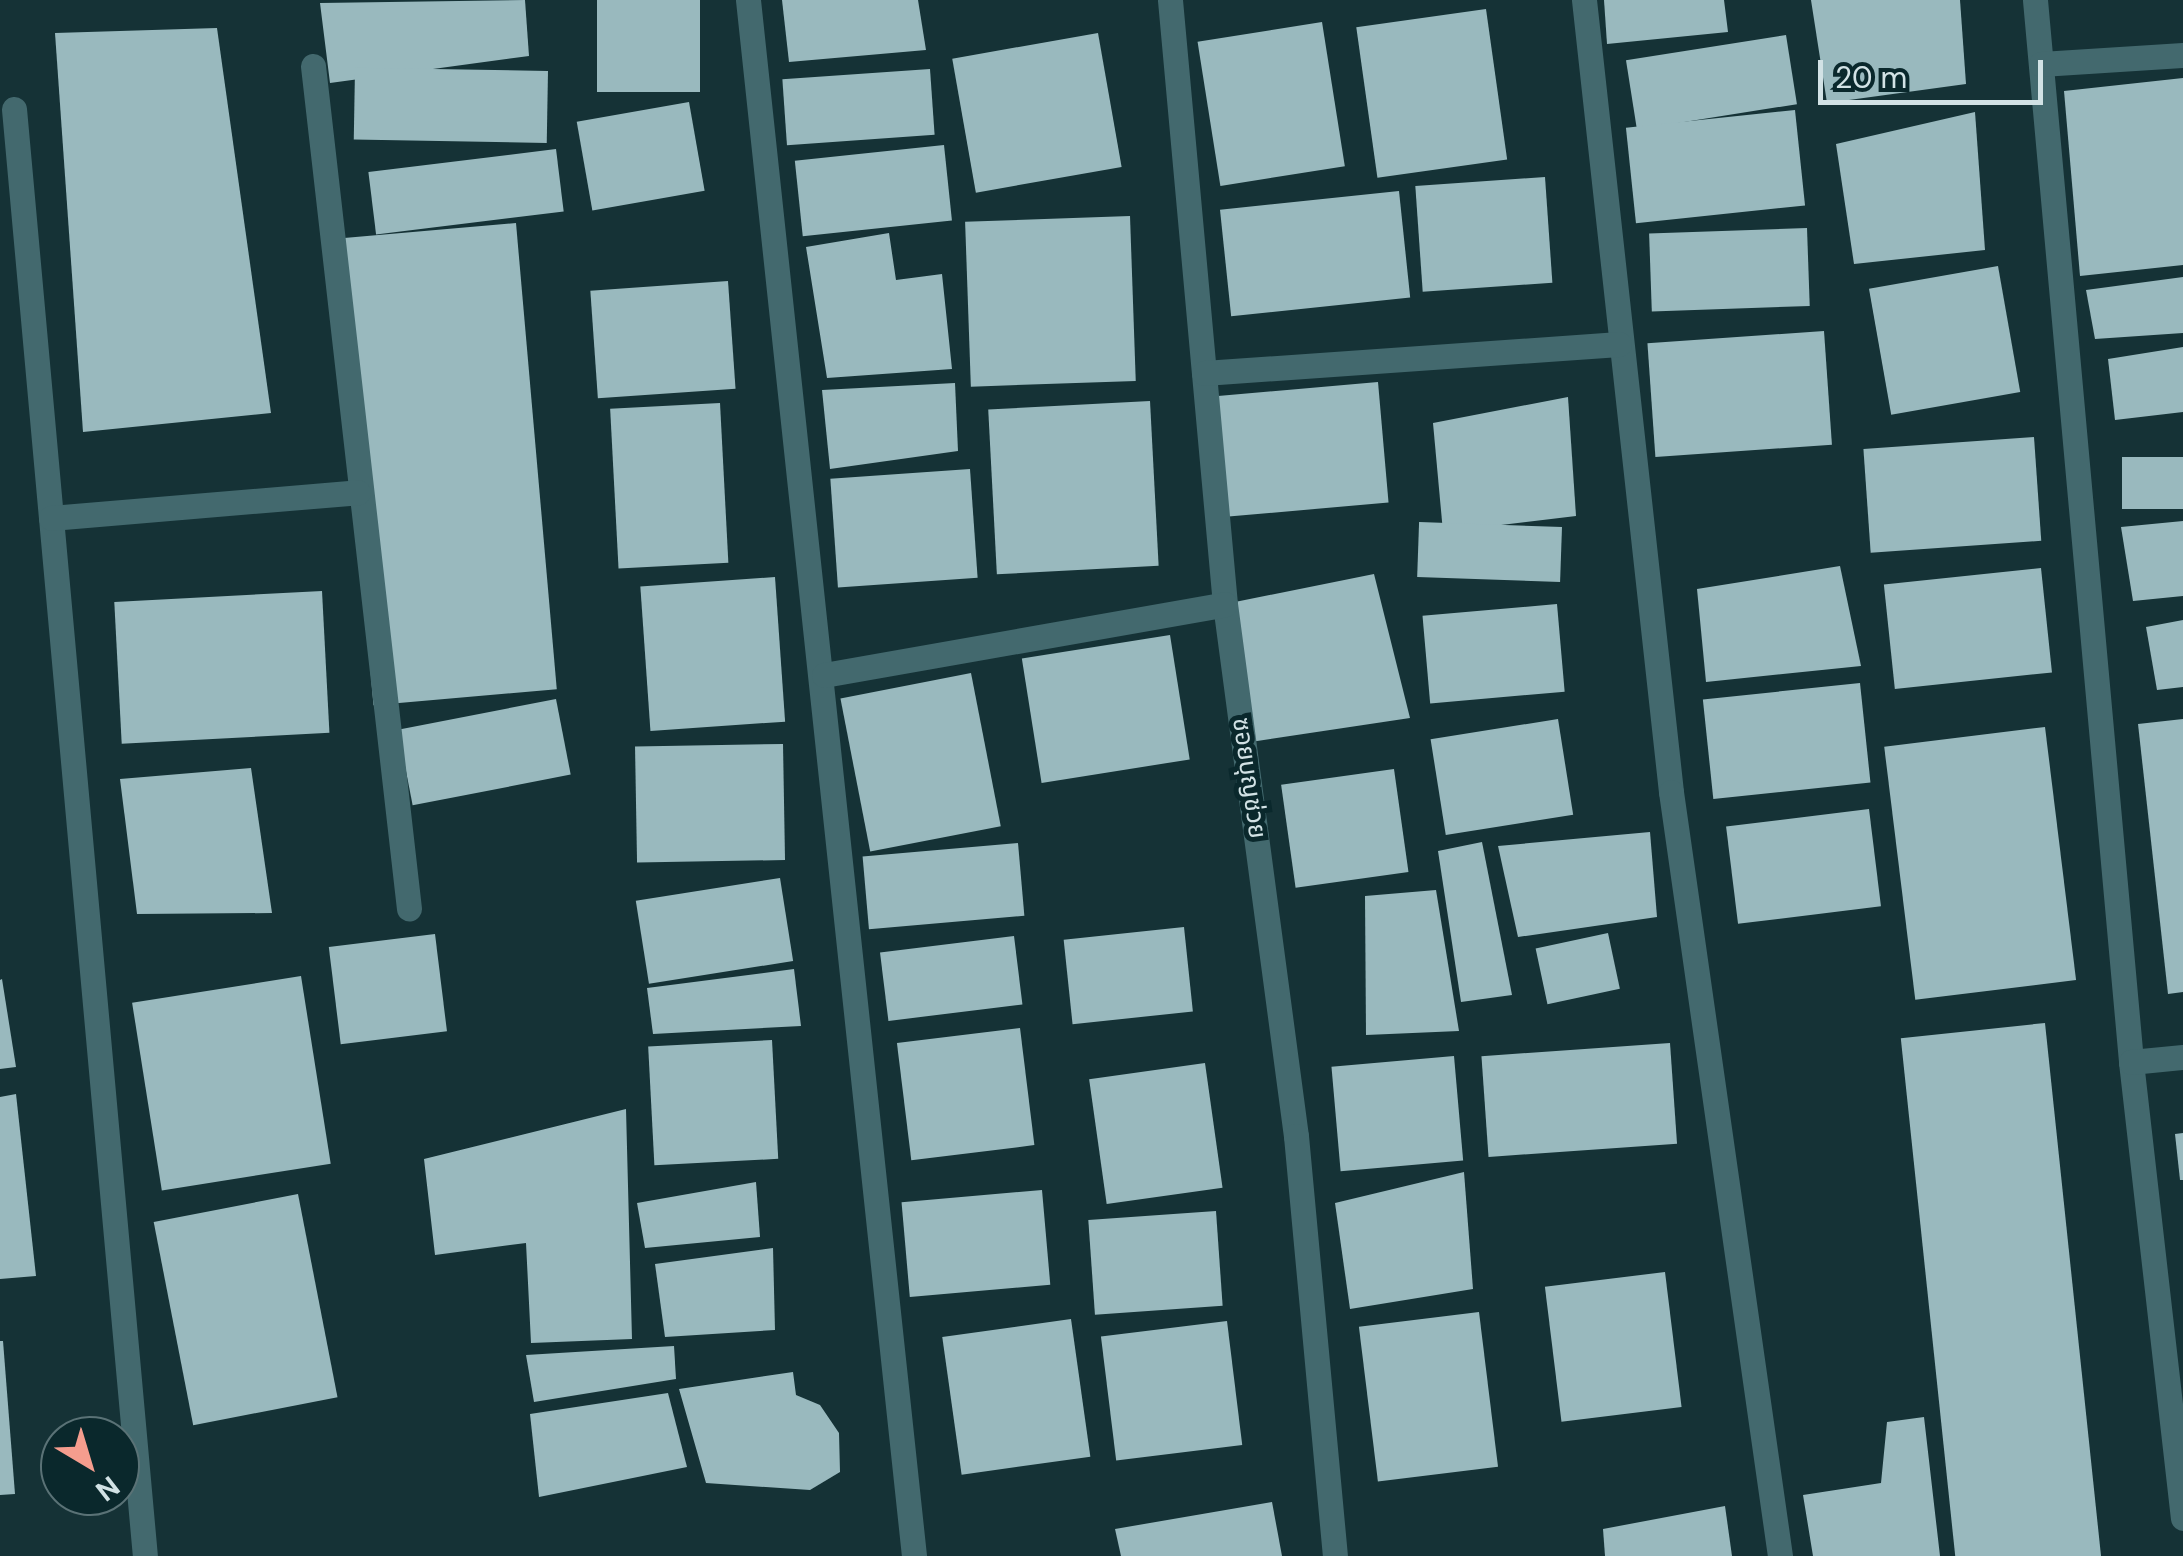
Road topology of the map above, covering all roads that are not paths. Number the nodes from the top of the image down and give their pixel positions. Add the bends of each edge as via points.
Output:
1 (748, 0) edge
2 (1170, 0) edge
3 (1584, 0) edge
4 (2035, 0) edge
5 (2183, 55) edge
6 (2041, 64) junction
7 (313, 66) dead end
8 (14, 109) dead end
9 (1619, 344) junction
10 (1204, 373) junction
11 (358, 492) junction
12 (51, 518) junction
13 (1225, 604) junction
14 (824, 676) junction
15 (409, 909) dead end
16 (2183, 1057) edge
17 (2132, 1062) junction
18 (2183, 1518) edge
19 (145, 1556) edge
20 (914, 1556) edge
21 (1335, 1556) edge
22 (1780, 1556) edge

1 - 14 street
2 - 10 street, ซอยบุญช่วย
3 - 9 street
4 - 6 street
5 - 6 street
6 - 17 street
7 - 11 street
8 - 12 street
9 - 10 street
9 - 22 street via 1671,792
10 - 13 street, ซอยบุญช่วย
11 - 12 street
11 - 15 street
12 - 19 street
13 - 14 street
13 - 21 street, ซอยบุญช่วย via 1296,1136
14 - 20 street
16 - 17 street
17 - 18 street

